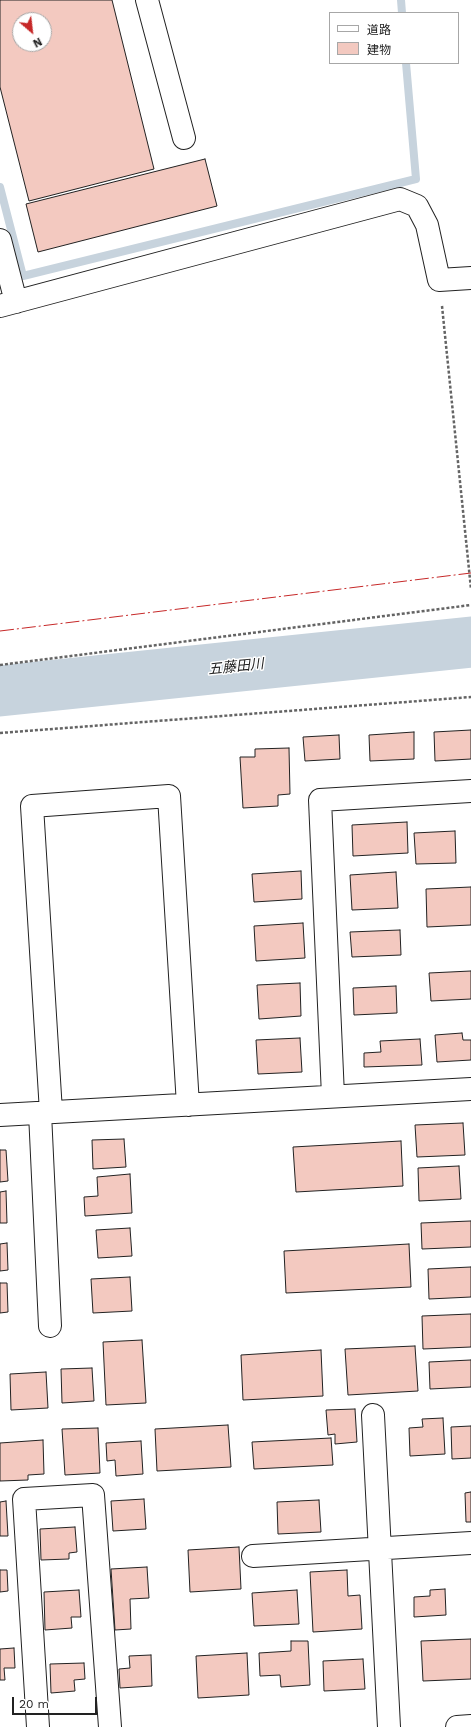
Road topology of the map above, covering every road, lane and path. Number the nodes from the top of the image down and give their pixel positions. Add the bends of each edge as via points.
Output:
1 (147, 0) edge
2 (184, 138) dead end
3 (0, 240) edge
4 (471, 278) edge
5 (440, 280) junction
6 (8, 304) edge
7 (471, 588) edge
8 (471, 605) edge
9 (0, 665) edge
10 (471, 697) edge
11 (0, 733) edge
12 (471, 791) edge
13 (471, 1089) edge
14 (333, 1096) junction
15 (188, 1104) junction
16 (46, 1113) junction
17 (0, 1115) edge
18 (50, 1326) dead end
19 (372, 1415) dead end
20 (471, 1543) edge
21 (380, 1549) junction
22 (253, 1556) dead end
23 (471, 1726) edge
24 (38, 1727) edge
25 (110, 1727) edge
26 (389, 1727) edge
27 (457, 1727) edge

1 - 2 street
3 - 6 street
4 - 5 street
5 - 6 street via 427,225 417,206 400,199
5 - 7 path
8 - 9 path
10 - 11 path
12 - 14 street via 320,800
13 - 14 street
14 - 15 street
15 - 16 street
15 - 16 street via 169,796 32,806
16 - 17 street
16 - 18 street
19 - 21 street
20 - 21 street
21 - 22 street
21 - 26 street
23 - 27 street
24 - 25 street via 24,1499 93,1495

